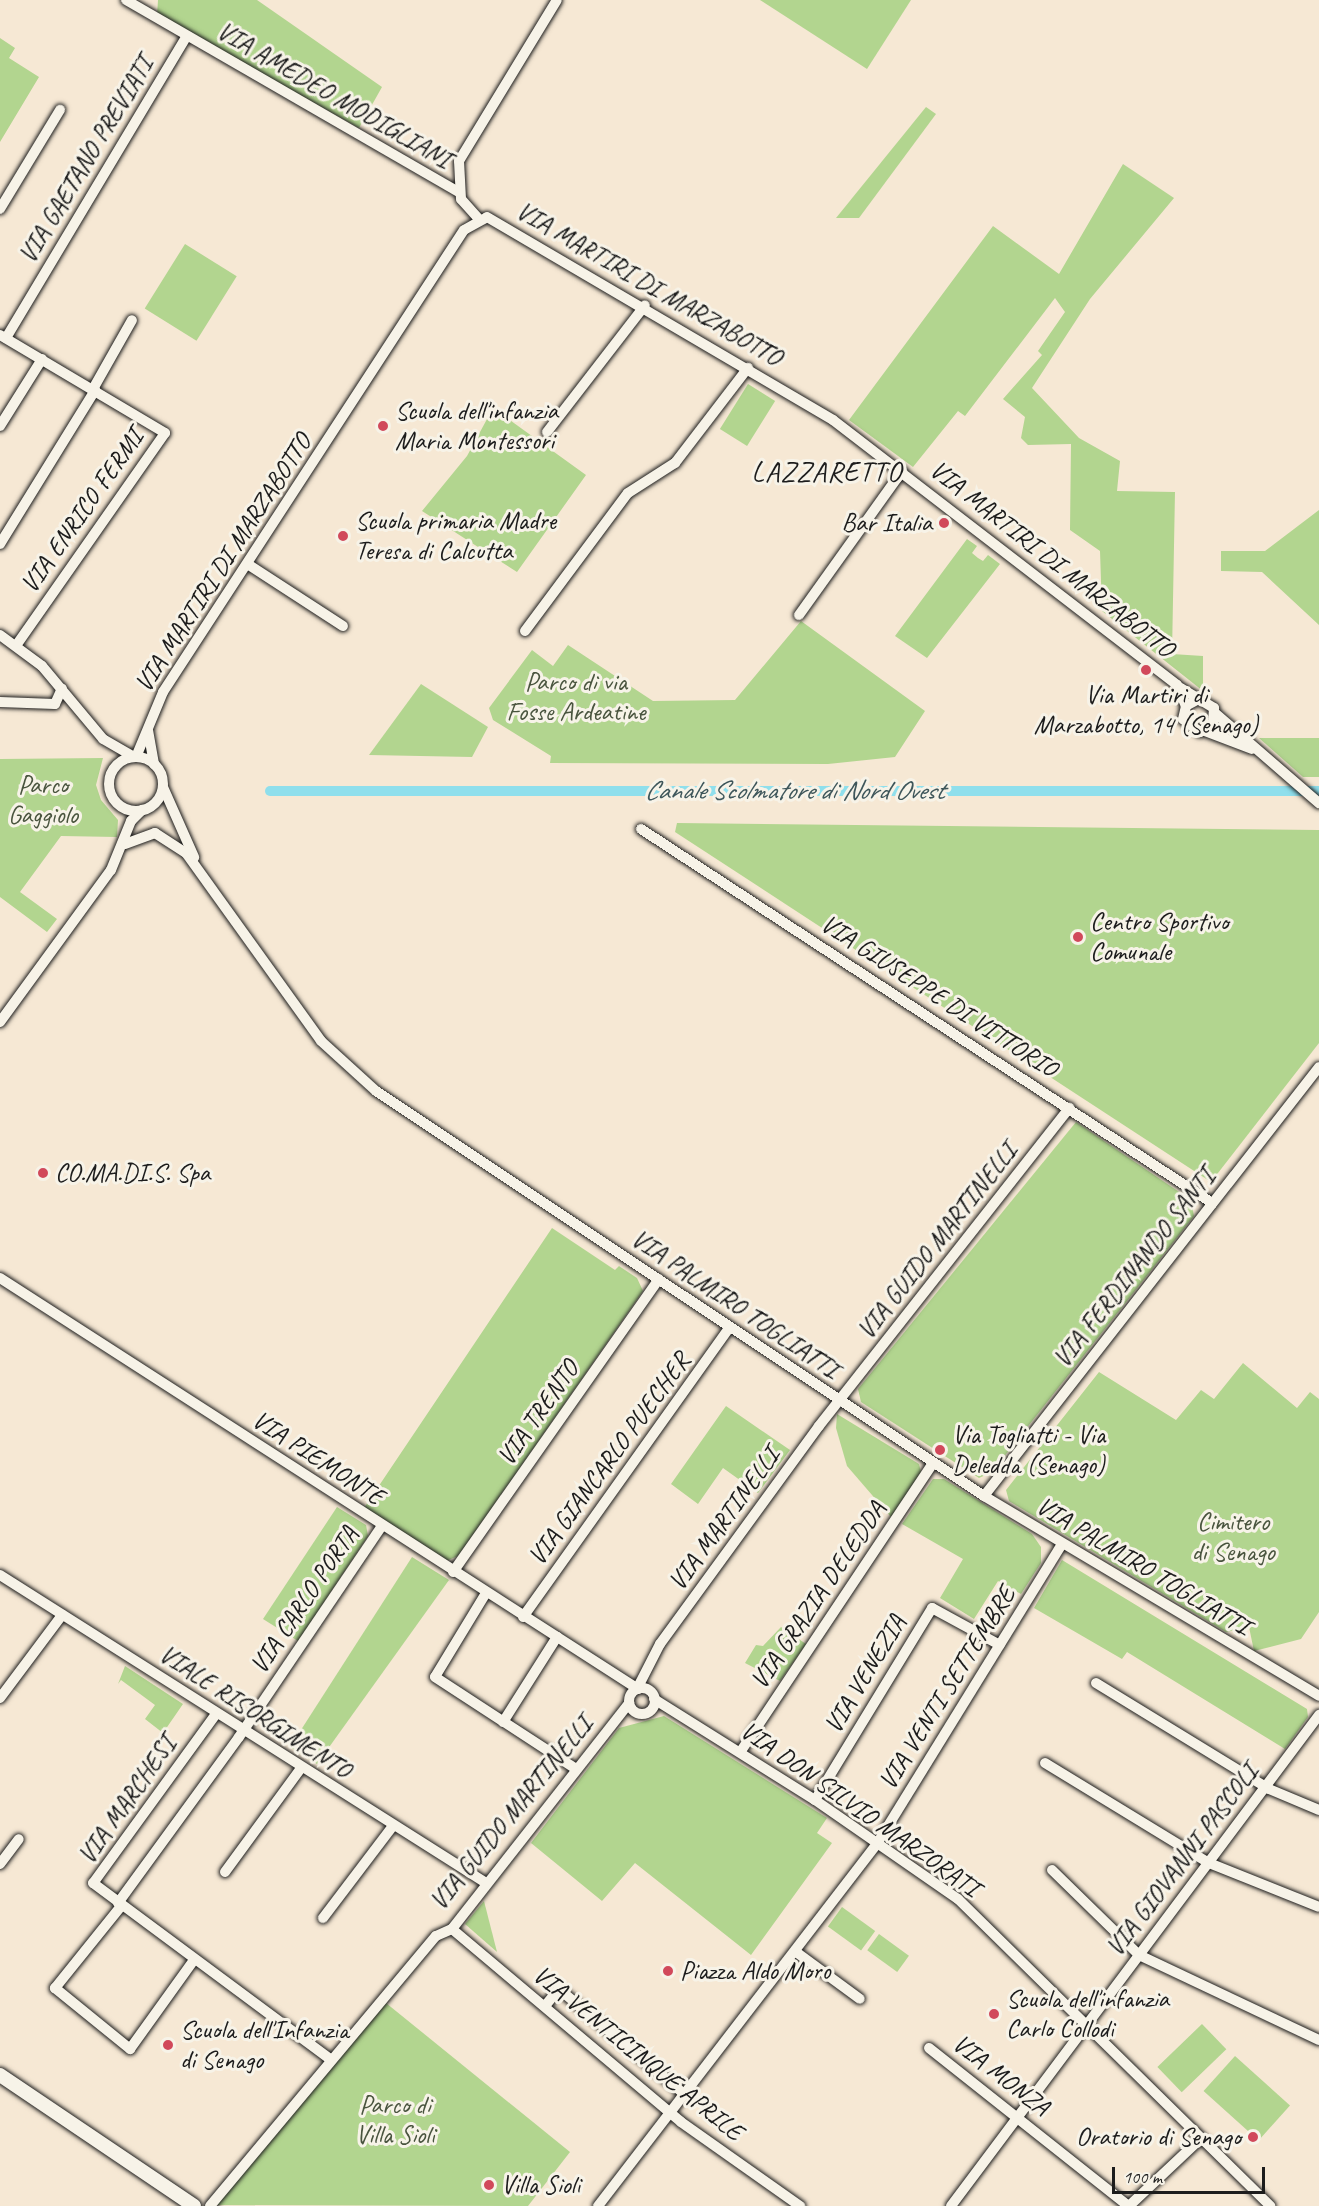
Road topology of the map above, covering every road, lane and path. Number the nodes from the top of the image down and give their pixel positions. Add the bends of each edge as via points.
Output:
1 (126, 0) edge
2 (557, 0) edge
3 (187, 36) junction
4 (60, 110) dead end
5 (458, 192) junction
6 (0, 210) edge
7 (478, 218) junction
8 (645, 305) junction
9 (132, 320) dead end
10 (3, 336) edge
11 (42, 359) junction
12 (748, 368) junction
13 (94, 389) junction
14 (0, 426) edge
15 (547, 432) dead end
16 (902, 471) junction
17 (0, 544) edge
18 (249, 565) junction
19 (799, 615) dead end
20 (343, 626) dead end
21 (525, 631) dead end
22 (0, 635) edge
23 (16, 646) junction
24 (1177, 686) junction
25 (62, 688) junction
26 (1197, 699) junction
27 (0, 702) edge
28 (55, 704) junction
29 (1186, 706) junction
30 (1215, 713) junction
31 (81, 714) junction
32 (148, 729) junction
33 (1205, 731) junction
34 (103, 739) junction
35 (1261, 753) junction
36 (135, 757) junction
37 (155, 765) junction
38 (113, 770) junction
39 (163, 787) junction
40 (1319, 803) edge
41 (119, 806) junction
42 (146, 808) junction
43 (172, 812) junction
44 (641, 829) dead end
45 (127, 830) junction
46 (125, 844) junction
47 (199, 867) junction
48 (2, 1016) edge
49 (1319, 1067) edge
50 (1069, 1108) junction
51 (1212, 1203) junction
52 (0, 1278) edge
53 (659, 1279) junction
54 (730, 1327) junction
55 (840, 1401) junction
56 (933, 1463) junction
57 (984, 1496) junction
58 (381, 1527) junction
59 (1062, 1544) junction
60 (453, 1572) junction
61 (0, 1575) edge
62 (486, 1593) junction
63 (62, 1615) junction
64 (523, 1617) junction
65 (557, 1637) junction
66 (1000, 1645) junction
67 (647, 1666) junction
68 (618, 1673) junction
69 (1096, 1683) dead end
70 (646, 1694) junction
71 (1317, 1695) edge
72 (0, 1698) edge
73 (629, 1701) junction
74 (636, 1713) junction
75 (216, 1714) junction
76 (1316, 1718) edge
77 (615, 1721) junction
78 (503, 1722) junction
79 (243, 1732) junction
80 (741, 1751) junction
81 (1045, 1762) dead end
82 (301, 1768) junction
83 (576, 1769) junction
84 (1265, 1786) junction
85 (815, 1800) junction
86 (1319, 1810) edge
87 (392, 1827) junction
88 (19, 1839) dead end
89 (878, 1842) junction
90 (1209, 1863) junction
91 (0, 1864) edge
92 (1052, 1870) dead end
93 (225, 1872) dead end
94 (486, 1883) junction
95 (120, 1904) junction
96 (1319, 1907) edge
97 (323, 1918) dead end
98 (452, 1929) junction
99 (796, 1953) junction
100 (1139, 1955) junction
101 (194, 1960) junction
102 (860, 1999) dead end
103 (545, 2006) junction
104 (1085, 2026) junction
105 (1319, 2040) edge
106 (929, 2048) dead end
107 (330, 2059) junction
108 (0, 2075) edge
109 (684, 2094) junction
110 (670, 2110) junction
111 (1018, 2116) junction
112 (1200, 2139) junction
113 (192, 2206) edge
114 (210, 2206) edge
115 (598, 2206) edge
116 (800, 2206) edge
117 (951, 2206) edge
118 (1128, 2206) edge
119 (1270, 2206) edge

1 - 3 street, VIA AMEDEO MODIGLIANI
2 - 5 street via 464,153 456,176
3 - 5 street, VIA AMEDEO MODIGLIANI
3 - 10 street, VIA GAETANO PREVIATI
4 - 6 street
5 - 7 street
7 - 8 street, VIA MARTIRI DI MARZABOTTO via 502,222
7 - 18 street, VIA MARTIRI DI MARZABOTTO via 464,230
8 - 12 street, VIA MARTIRI DI MARZABOTTO
8 - 15 street
9 - 13 street
10 - 11 street
11 - 13 street
11 - 14 street
12 - 16 street, VIA MARTIRI DI MARZABOTTO
12 - 21 street via 675,463 628,493
13 - 17 street
13 - 23 street, VIA ENRICO FERMI via 165,433
16 - 19 street
16 - 24 street, VIA MARTIRI DI MARZABOTTO
18 - 20 street
18 - 32 street, VIA MARTIRI DI MARZABOTTO via 163,692
22 - 23 street
23 - 25 street
24 - 26 street
24 - 29 street, VIA MARTIRI DI MARZABOTTO
25 - 28 street
25 - 31 street
26 - 29 street
26 - 30 street via 1211,704
27 - 28 street
28 - 31 street
29 - 33 street via 1186,725
30 - 33 street
30 - 35 street
31 - 34 street
32 - 36 street, VIA MARTIRI DI MARZABOTTO
32 - 37 street, VIA MARTIRI DI MARZABOTTO
33 - 35 street
34 - 36 street
34 - 38 street
35 - 40 street
36 - 37 street
36 - 38 street
37 - 39 street
38 - 41 street via 109,789
39 - 42 street
39 - 43 street, VIA PALMIRO TOGLIATTI
41 - 42 street
41 - 45 street
42 - 43 street
42 - 45 street
43 - 47 street, VIA PALMIRO TOGLIATTI
44 - 50 street, VIA GIUSEPPE DI VITTORIO
45 - 46 street
46 - 47 street, VIA PALMIRO TOGLIATTI via 155,833 174,842
46 - 48 street
47 - 53 street, VIA PALMIRO TOGLIATTI via 304,1019 349,1071
49 - 51 street, VIA FERDINANDO SANTI
50 - 51 street, VIA GIUSEPPE DI VITTORIO
50 - 55 street, VIA GUIDO MARTINELLI
51 - 57 street, VIA FERDINANDO SANTI
52 - 58 street, VIA PIEMONTE
53 - 54 street, VIA PALMIRO TOGLIATTI
53 - 60 street, VIA TRENTO
54 - 55 street, VIA PALMIRO TOGLIATTI
54 - 64 street, VIA GIANCARLO PUECHER
55 - 56 street, VIA PALMIRO TOGLIATTI
55 - 67 street, VIA MARTINELLI
56 - 57 street, VIA PALMIRO TOGLIATTI
56 - 80 street, VIA GRAZIA DELEDDA
57 - 59 street, VIA PALMIRO TOGLIATTI
58 - 60 street, VIA PIEMONTE
58 - 79 street, VIA CARLO PORTA
59 - 66 street, VIA VENTI SETTEMBRE
59 - 71 street, VIA PALMIRO TOGLIATTI
60 - 62 street, VIA PIEMONTE
61 - 63 street, VIALE RISORGIMENTO
62 - 64 street, VIA PIEMONTE
62 - 78 street via 435,1677
63 - 72 street
63 - 75 street, VIALE RISORGIMENTO
64 - 65 street, VIA PIEMONTE
65 - 68 street, VIA PIEMONTE
65 - 78 street
66 - 85 street, VIA VENEZIA via 932,1608
66 - 89 street, VIA VENTI SETTEMBRE
67 - 68 street
67 - 70 street
68 - 70 street, VIA PIEMONTE
68 - 73 street
69 - 84 street
70 - 73 street
70 - 74 street
70 - 80 street, VIA DON SILVIO MARZORATI
71 - 76 street, VIA GIOVANNI PASCOLI
73 - 74 street
73 - 77 street
74 - 77 street
75 - 79 street, VIALE RISORGIMENTO
75 - 95 street, VIA MARCHESI via 93,1883
76 - 84 street, VIA GIOVANNI PASCOLI
77 - 83 street, VIA GUIDO MARTINELLI
78 - 83 street
79 - 82 street, VIALE RISORGIMENTO
79 - 95 street, VIA CARLO PORTA
80 - 85 street, VIA DON SILVIO MARZORATI
81 - 90 street
82 - 87 street, VIALE RISORGIMENTO
82 - 93 street
83 - 94 street, VIA GUIDO MARTINELLI
84 - 86 street
84 - 90 street, VIA GIOVANNI PASCOLI
85 - 89 street, VIA DON SILVIO MARZORATI
87 - 94 street, VIALE RISORGIMENTO
87 - 97 street
88 - 91 street
89 - 99 street, VIA VENTI SETTEMBRE
89 - 104 street, VIA DON SILVIO MARZORATI via 958,1899
90 - 96 street
90 - 100 street, VIA GIOVANNI PASCOLI
92 - 100 street
94 - 98 street, VIA GUIDO MARTINELLI
95 - 101 street
95 - 101 street, VIA CARLO PORTA via 55,1988 129,2049
98 - 103 street, VIA VENTICINQUE APRILE
98 - 107 street, VIA GUIDO MARTINELLI via 436,1936
99 - 102 street
99 - 109 street, VIA VENTI SETTEMBRE
100 - 104 street, VIA GIOVANNI PASCOLI
100 - 105 street
101 - 107 street
103 - 109 street via 559,1989
103 - 110 street, VIA VENTICINQUE APRILE
104 - 111 street, VIA GIOVANNI PASCOLI
104 - 112 street, VIA DON SILVIO MARZORATI
106 - 111 street, VIA MONZA
107 - 114 street, VIA GUIDO MARTINELLI
108 - 113 street
109 - 110 street, VIA VENTI SETTEMBRE
110 - 115 street, VIA VENTI SETTEMBRE
110 - 116 street, VIA VENTICINQUE APRILE
111 - 117 street, VIA GIOVANNI PASCOLI
111 - 118 street, VIA MONZA
112 - 118 street
112 - 119 street, VIA DON SILVIO MARZORATI

